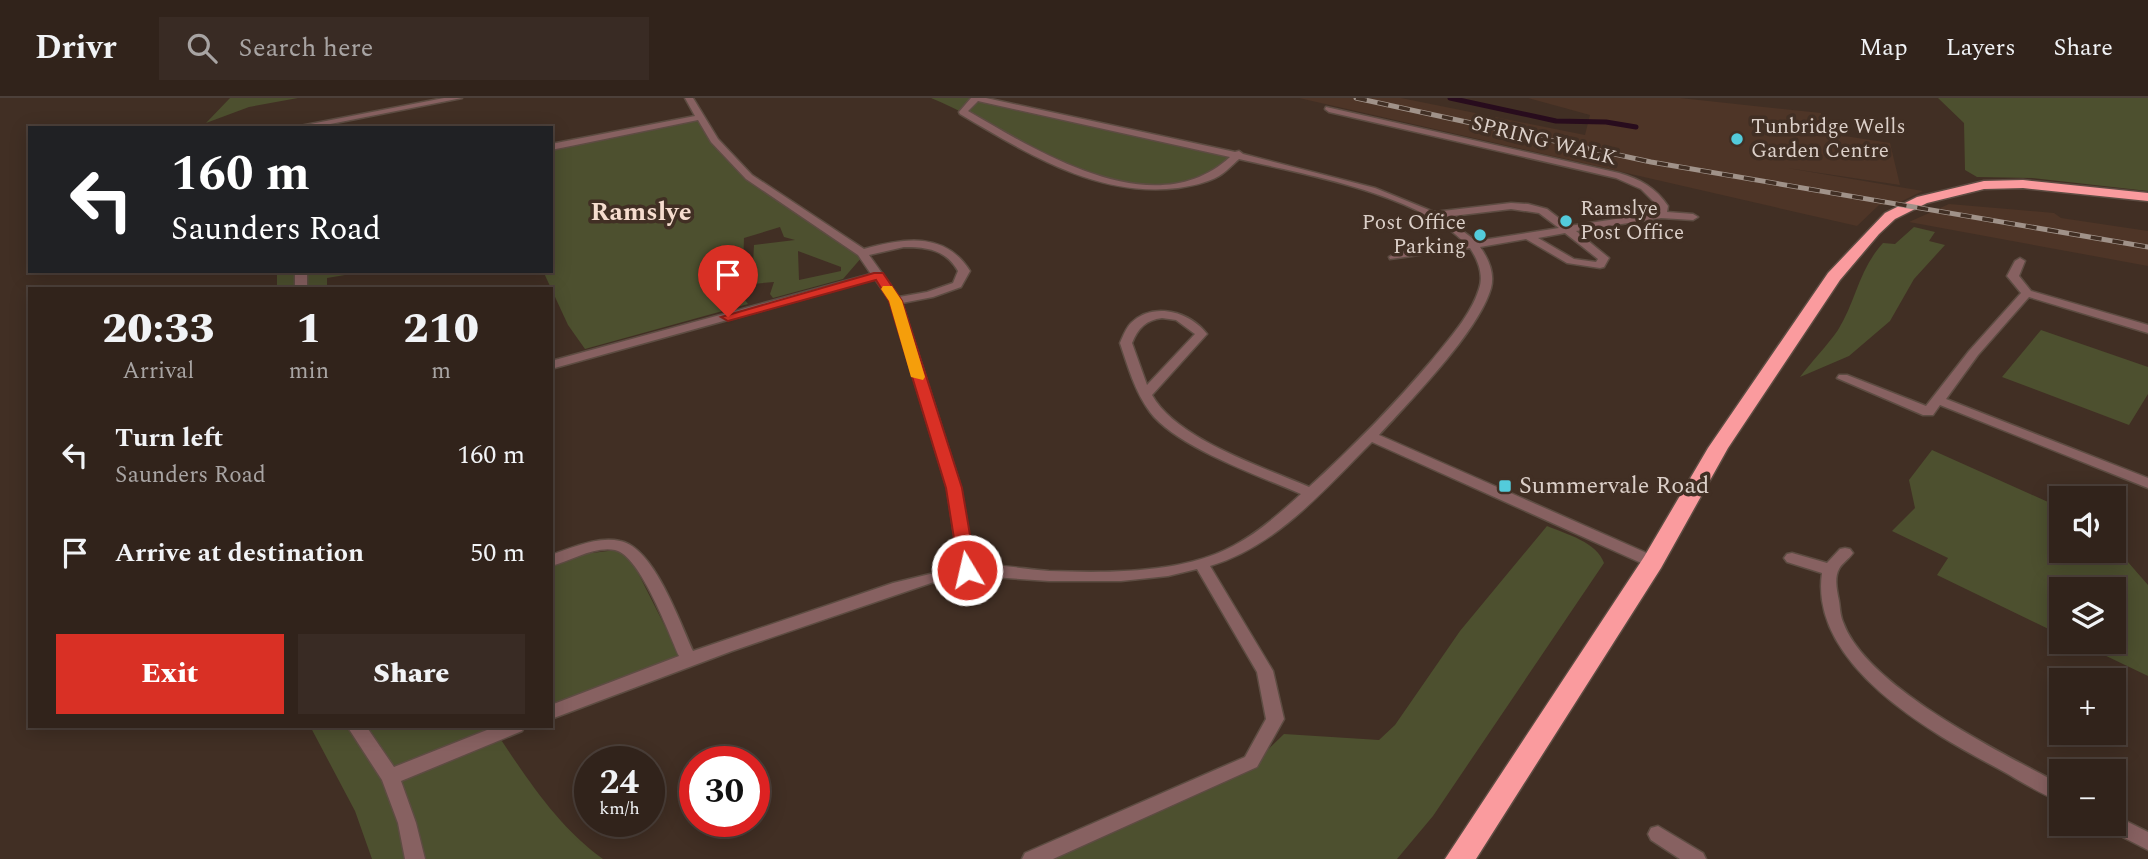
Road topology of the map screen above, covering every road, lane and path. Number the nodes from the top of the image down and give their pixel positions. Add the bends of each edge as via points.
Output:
1 (458, 98) edge
2 (689, 98) edge
3 (976, 98) edge
4 (1329, 109) dead end
5 (701, 117) junction
6 (305, 126) edge
7 (553, 147) edge
8 (1239, 154) junction
9 (2148, 197) edge
10 (1433, 215) junction
11 (1661, 215) junction
12 (1693, 217) dead end
13 (1564, 229) junction
14 (1528, 236) junction
15 (1476, 246) junction
16 (862, 253) junction
17 (1394, 257) dead end
18 (2021, 261) dead end
19 (879, 275) junction
20 (2027, 293) junction
21 (896, 301) junction
22 (2148, 329) edge
23 (553, 364) edge
24 (1843, 378) dead end
25 (1145, 395) junction
26 (1938, 400) junction
27 (1371, 436) junction
28 (2148, 483) edge
29 (1312, 494) junction
30 (1845, 553) dead end
31 (1792, 558) dead end
32 (553, 560) edge
33 (1653, 562) junction
34 (1201, 563) junction
35 (967, 570) junction
36 (1830, 570) junction
37 (688, 658) junction
38 (553, 711) edge
39 (357, 728) edge
40 (511, 728) edge
41 (390, 777) junction
42 (2049, 787) edge
43 (2126, 830) edge
44 (1658, 834) dead end
45 (2148, 842) edge
46 (415, 859) edge
47 (1032, 859) edge
48 (1460, 859) edge
49 (1696, 859) edge

1 - 6 street
2 - 5 street
3 - 8 street
3 - 8 street via 963,112 1076,171 1101,179 1139,186 1184,184 1215,175
4 - 11 street, SPRING WALK via 1619,177 1642,185 1657,197 1663,206
5 - 7 street
5 - 16 street via 714,140 749,177
8 - 10 street via 1345,183
9 - 33 highway via 1993,184 1940,195 1890,216 1834,276 1718,448
10 - 13 street via 1528,207 1543,211
10 - 15 street
11 - 12 street
11 - 13 street
13 - 14 street
13 - 14 street via 1604,258 1600,265 1566,261
14 - 15 street
15 - 17 street
15 - 27 street via 1487,284 1476,313
16 - 19 street
16 - 21 street via 891,244 940,247 958,257 964,271 957,285
18 - 20 street via 2014,276
19 - 21 street
19 - 23 street
20 - 22 street
20 - 26 street
21 - 35 street via 954,488
24 - 26 street via 1928,412
25 - 25 street via 1126,343 1134,326 1147,316 1186,319 1201,334
25 - 29 street via 1158,414 1184,434
26 - 28 street
27 - 29 street
27 - 33 street
29 - 34 street via 1241,549
30 - 36 street
31 - 36 street
32 - 37 street via 597,547 621,546 646,572
33 - 48 highway
34 - 35 street via 1123,579
34 - 47 street via 1265,671 1275,719 1251,762
35 - 37 street
36 - 42 street via 1828,608 1854,658 1886,689
37 - 38 street
39 - 41 street
40 - 41 street
41 - 46 street
43 - 45 street
44 - 49 street

